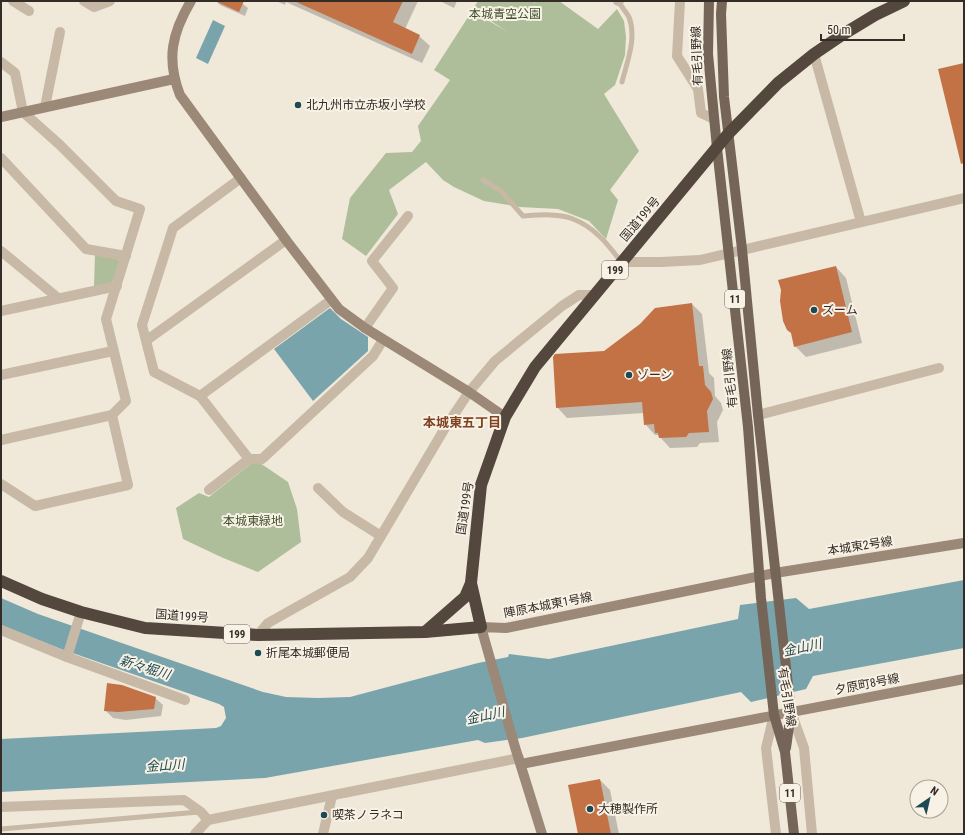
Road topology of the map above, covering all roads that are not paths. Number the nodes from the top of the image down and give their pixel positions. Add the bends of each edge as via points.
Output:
1 (13, 1) edge
2 (84, 1) edge
3 (110, 1) edge
4 (191, 1) edge
5 (618, 1) edge
6 (680, 1) edge
7 (709, 1) edge
8 (722, 1) edge
9 (904, 1) edge
10 (29, 11) dead end
11 (60, 32) dead end
12 (814, 54) junction
13 (1, 62) edge
14 (174, 79) junction
15 (622, 82) dead end
16 (45, 107) junction
17 (23, 112) junction
18 (1, 117) edge
19 (714, 119) junction
20 (728, 134) junction
21 (717, 148) junction
22 (3, 164) edge
23 (241, 178) junction
24 (483, 180) dead end
25 (964, 198) edge
26 (408, 216) dead end
27 (861, 222) junction
28 (286, 240) junction
29 (742, 249) junction
30 (1, 251) edge
31 (728, 254) junction
32 (126, 256) junction
33 (621, 262) junction
34 (117, 286) junction
35 (594, 295) junction
36 (58, 298) junction
37 (331, 300) junction
38 (1, 311) edge
39 (365, 328) junction
40 (146, 340) junction
41 (383, 340) junction
42 (113, 350) junction
43 (939, 368) dead end
44 (1, 375) edge
45 (468, 392) junction
46 (200, 396) junction
47 (112, 415) junction
48 (758, 415) junction
49 (505, 417) junction
50 (1, 440) edge
51 (249, 459) junction
52 (1, 484) edge
53 (318, 488) dead end
54 (209, 490) dead end
55 (381, 536) junction
56 (964, 543) edge
57 (775, 573) junction
58 (760, 576) junction
59 (1, 581) edge
60 (471, 583) junction
61 (81, 612) junction
62 (481, 627) junction
63 (1, 630) edge
64 (425, 632) junction
65 (258, 635) junction
66 (67, 657) junction
67 (964, 679) edge
68 (185, 700) dead end
69 (791, 712) junction
70 (774, 715) junction
71 (785, 752) junction
72 (520, 761) junction
73 (332, 796) junction
74 (1, 807) edge
75 (201, 812) junction
76 (208, 820) junction
77 (1, 829) edge
78 (195, 834) edge
79 (323, 834) edge
80 (542, 834) edge
81 (776, 834) edge
82 (794, 834) edge
83 (812, 834) edge

1 - 10 street
2 - 3 street via 94,7
4 - 14 street via 179,25 173,46
5 - 15 lane via 628,17 631,29 631,48
6 - 19 street via 677,56 698,89 701,113
7 - 19 main road, 有毛引野線 / 11 via 708,54
8 - 20 main road, 有毛引野線 / 11 via 724,97
9 - 12 highway, 国道199号 / 199 via 875,15
11 - 16 street
12 - 20 highway, 国道199号 / 199 via 778,82
12 - 27 street
13 - 17 street via 15,73
14 - 16 street
14 - 23 street via 180,95
16 - 17 street
17 - 18 street
17 - 32 street via 60,144 116,201 140,209
19 - 21 main road, 有毛引野線 / 11
20 - 21 highway, 国道199号 / 199
20 - 29 main road, 有毛引野線 / 11
21 - 31 main road, 有毛引野線 / 11
21 - 33 highway, 国道199号 / 199
22 - 32 street via 86,249
23 - 28 street
23 - 40 street via 173,228 142,324
24 - 33 lane via 501,192 523,216 572,218 585,225 608,243
25 - 27 street
26 - 39 street via 372,261 393,288
27 - 29 street
28 - 37 street
28 - 40 street
29 - 31 street
29 - 48 main road, 有毛引野線 / 11
30 - 36 street
31 - 33 street via 700,260
31 - 58 main road, 有毛引野線 / 11 via 747,420
32 - 34 street
33 - 35 highway, 国道199号 / 199
34 - 36 street
34 - 42 street via 106,319
35 - 45 street via 579,295 562,306 495,360
35 - 49 highway, 国道199号 / 199 via 535,367
36 - 38 street
37 - 39 street
37 - 46 street
39 - 41 street
40 - 46 street via 154,372
41 - 45 street
41 - 51 street via 373,356 262,459
42 - 44 street
42 - 47 street via 126,401
43 - 48 street
45 - 49 street
45 - 55 street
46 - 51 street
47 - 50 street
47 - 52 street via 128,485 35,506
48 - 57 main road, 有毛引野線 / 11
49 - 60 highway, 国道199号 / 199 via 481,485
51 - 54 street
53 - 55 street via 343,512
55 - 65 street via 368,558 350,577 268,623
56 - 57 street, 本城東2号線
57 - 58 street, 本城東2号線
57 - 69 main road, 有毛引野線 / 11
58 - 62 street, 陣原本城東1号線 via 506,628
58 - 70 main road, 有毛引野線 / 11
59 - 61 highway, 国道199号 / 199
60 - 62 highway, 国道199号 / 199
60 - 64 highway, 199 via 465,597
61 - 65 highway, 国道199号 / 199 via 145,628
61 - 66 street
62 - 64 highway, 国道199号 / 199
62 - 72 street
63 - 66 street
64 - 65 highway, 国道199号 / 199
66 - 68 street
67 - 69 street, 夕原町8号線
69 - 70 street, 夕原町8号線
69 - 71 main road, 有毛引野線 / 11
69 - 83 street via 804,748
70 - 71 main road, 有毛引野線 / 11
70 - 72 street, 夕原町8号線
70 - 81 street via 766,748
71 - 82 main road, 有毛引野線 / 11
72 - 73 street
72 - 80 street
73 - 76 street
73 - 79 street
74 - 75 street via 184,800
75 - 76 street
75 - 77 lane
76 - 78 street

